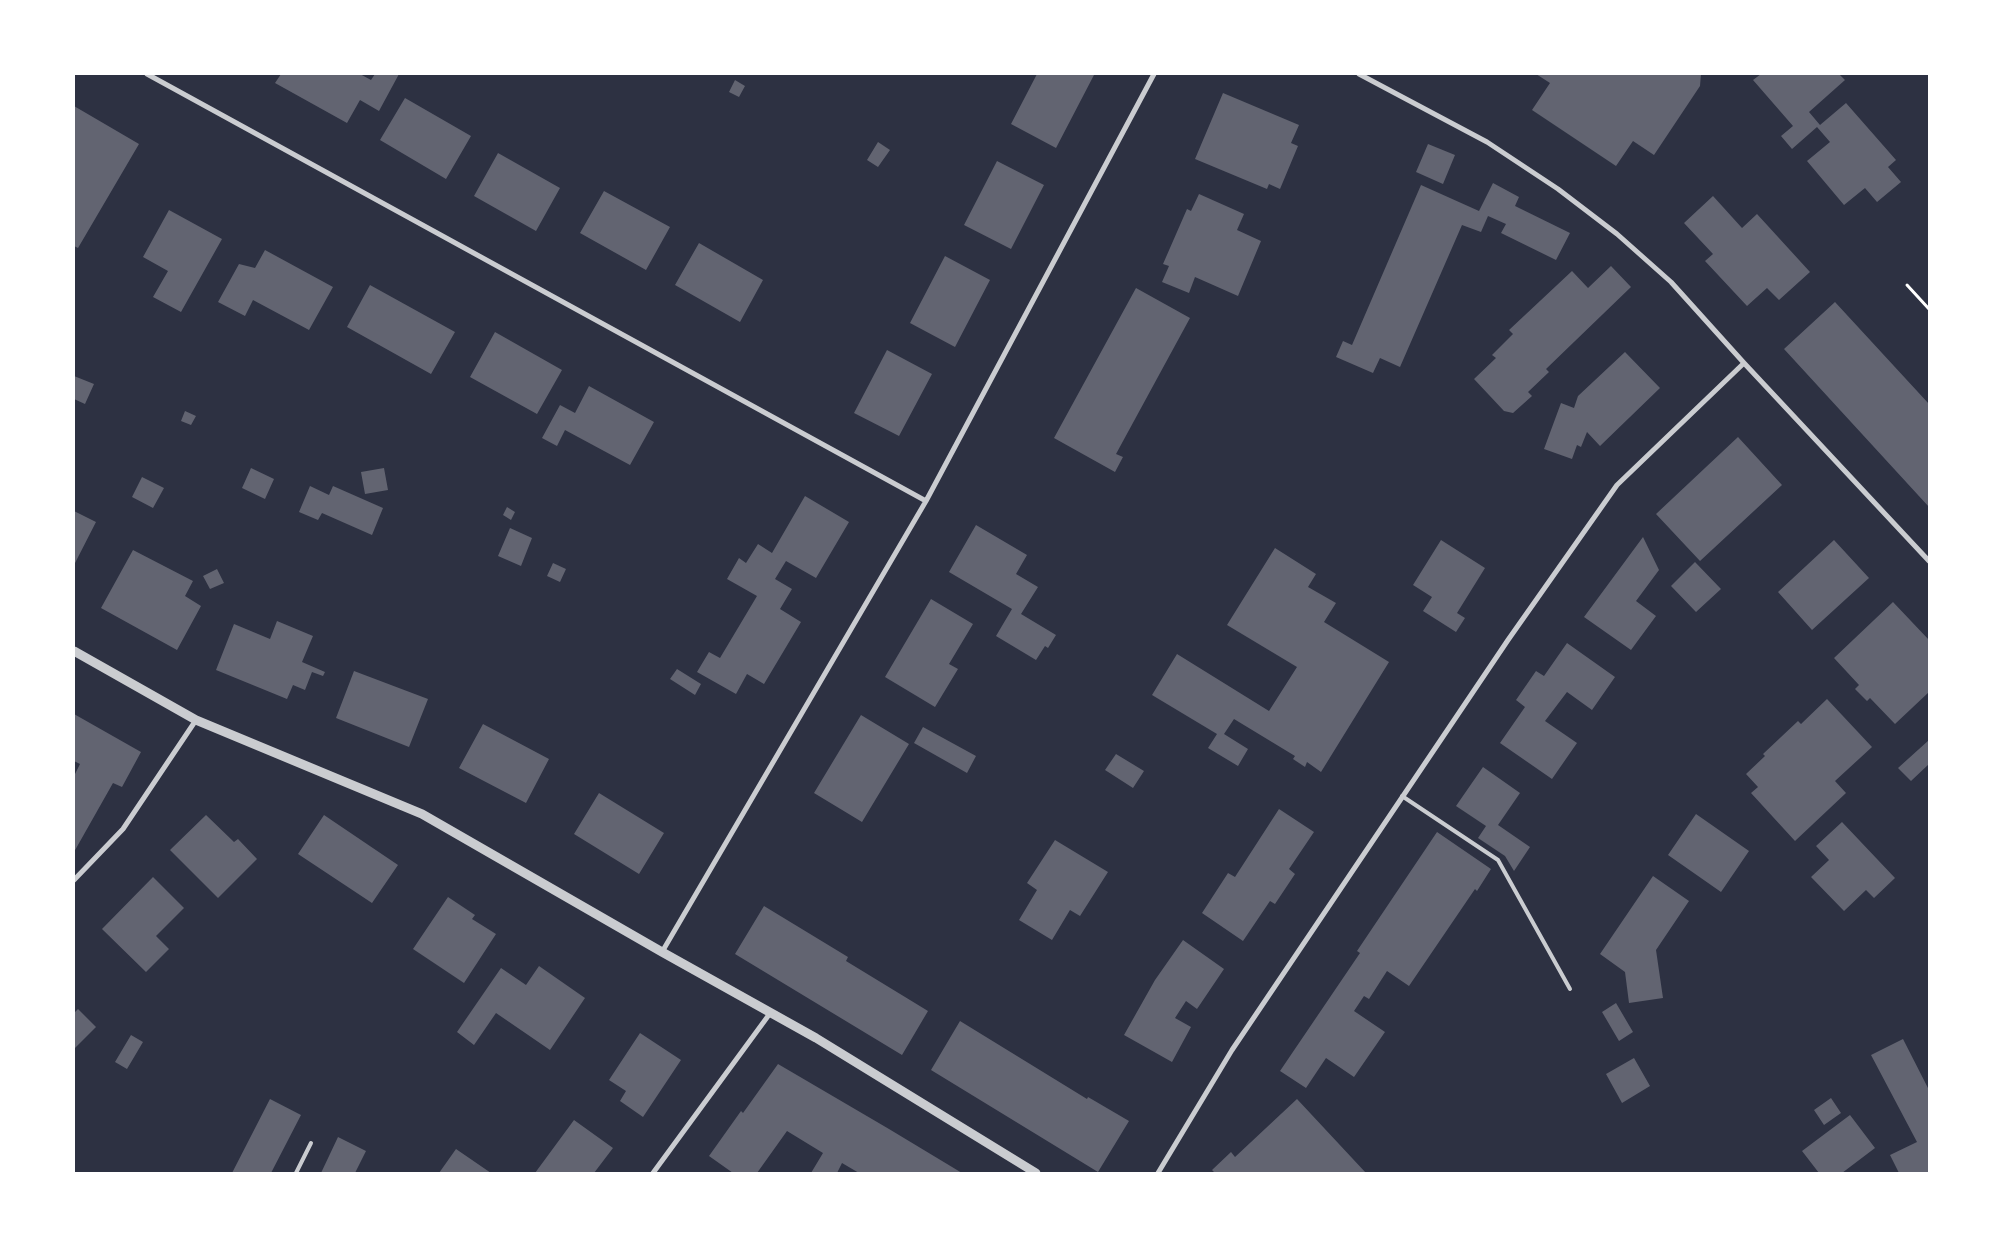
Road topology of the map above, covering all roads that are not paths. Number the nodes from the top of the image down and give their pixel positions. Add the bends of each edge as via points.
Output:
1 (147, 74) edge
2 (1154, 74) edge
3 (1359, 74) edge
4 (1744, 363) junction
5 (926, 501) junction
6 (1929, 561) edge
7 (74, 651) edge
8 (196, 720) junction
9 (1402, 796) junction
10 (74, 880) edge
11 (662, 952) junction
12 (1570, 988) dead end
13 (771, 1012) junction
14 (311, 1143) dead end
15 (296, 1173) edge
16 (653, 1173) edge
17 (1036, 1173) edge
18 (1158, 1173) edge

1 - 5 street
2 - 5 street
3 - 4 street via 1487,142 1558,189 1617,234 1671,282
4 - 6 street
4 - 9 street via 1616,485
5 - 11 street
7 - 8 street
8 - 10 street via 123,829
8 - 11 street via 422,814
9 - 12 lane via 1498,860
9 - 18 street via 1232,1050
11 - 13 street
13 - 16 street
13 - 17 street
14 - 15 lane

